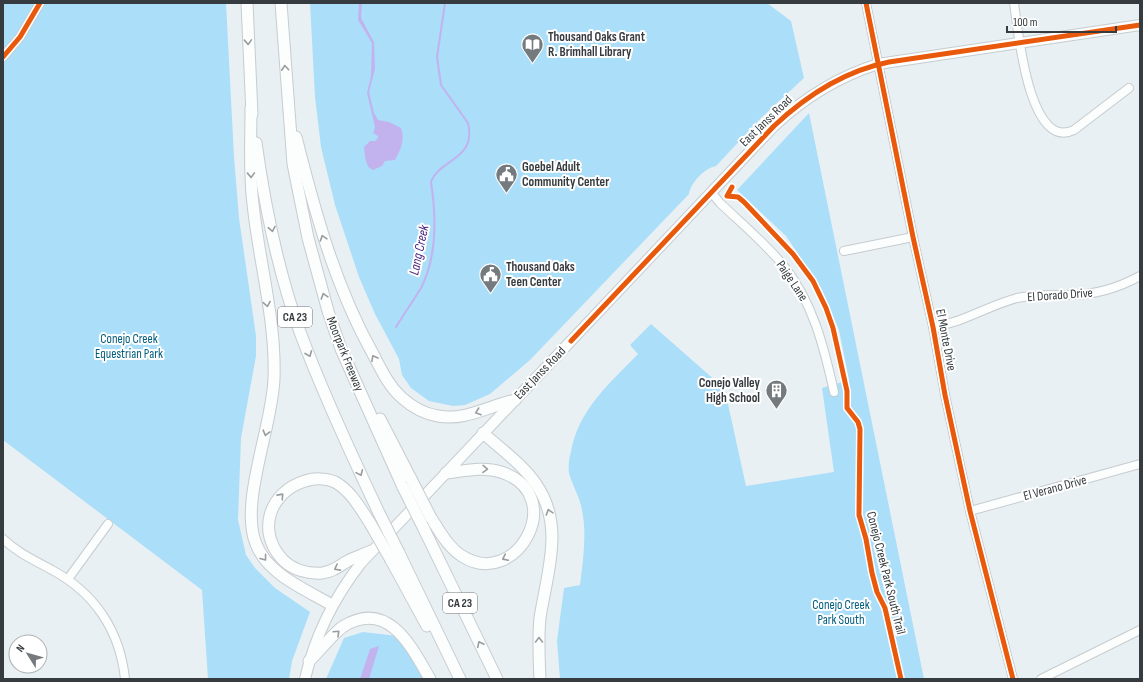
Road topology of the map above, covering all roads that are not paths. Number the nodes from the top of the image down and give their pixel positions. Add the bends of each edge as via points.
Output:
1 (40, 3) edge
2 (247, 3) edge
3 (281, 3) edge
4 (866, 3) edge
5 (1014, 3) edge
6 (1140, 25) edge
7 (1019, 42) junction
8 (3, 57) edge
9 (878, 64) junction
10 (1129, 88) dead end
11 (288, 107) junction
12 (251, 108) junction
13 (711, 192) junction
14 (913, 237) junction
15 (844, 251) dead end
16 (1140, 276) edge
17 (933, 327) junction
18 (834, 392) dead end
19 (514, 400) junction
20 (483, 433) junction
21 (1140, 464) edge
22 (446, 473) junction
23 (407, 483) junction
24 (970, 511) junction
25 (108, 524) dead end
26 (3, 539) edge
27 (372, 551) junction
28 (395, 556) junction
29 (68, 580) junction
30 (332, 605) junction
31 (1140, 630) edge
32 (309, 660) junction
33 (126, 679) edge
34 (305, 679) edge
35 (430, 679) edge
36 (455, 679) edge
37 (460, 679) edge
38 (497, 679) edge
39 (540, 679) edge
40 (1013, 679) edge
41 (1041, 679) edge

1 - 8 street via 20,38
2 -> 12 highway, CA 23
11 -> 3 highway, Moorpark Freeway / CA 23
4 - 9 street, El Monte Drive
5 - 7 street
6 - 7 main road, East Janss Road
7 - 9 main road, East Janss Road
7 - 10 street via 1030,92 1049,128 1055,132 1066,134 1074,130
9 - 13 main road, East Janss Road via 843,77 808,96 774,126
9 - 14 street, El Monte Drive
19 -> 11 highway via 468,415 437,416 409,403 393,388 362,336 336,273 315,210
23 -> 11 highway, Moorpark Freeway / CA 23 via 341,349 331,320 301,208 293,164
12 -> 28 highway, CA 23, bridge via 276,249 294,313 320,383 379,513
12 -> 30 highway via 250,174 272,334 274,378 270,417 251,509 252,532 258,550 270,565 280,574
13 - 18 street, Paige Lane via 783,265 799,288 816,322
13 - 19 main road, East Janss Road
14 - 15 street
14 - 17 street, El Monte Drive
16 - 17 street, El Dorado Drive via 1106,290 1088,294 1018,298 962,320
17 - 24 street, El Monte Drive
19 - 20 main road, East Janss Road
20 - 22 main road, East Janss Road
39 -> 20 highway via 539,639 553,527 550,514 542,494 532,479
21 - 24 street, El Verano Drive
22 -> 23 highway, bridge via 490,469 523,483 532,500 534,522 520,548 505,559 492,563 468,560 455,551
22 - 27 main road, East Janss Road
38 -> 23 highway, Moorpark Freeway / CA 23, bridge via 423,527
24 - 40 street, El Monte Drive
25 - 29 street
26 - 29 street via 28,558
27 -> 28 highway, bridge via 334,570 314,574 303,572 286,563 271,543 268,531 274,504 281,495 299,483 316,479 333,481 351,495
27 - 30 main road, East Janss Road
28 - 36 highway
28 - 37 highway, CA 23
29 - 33 street via 103,614 121,651
30 - 32 main road, East Janss Road
31 - 41 street
32 - 34 main road, East Janss Road
32 -> 35 highway via 345,626 361,620 374,620 388,624 404,636

